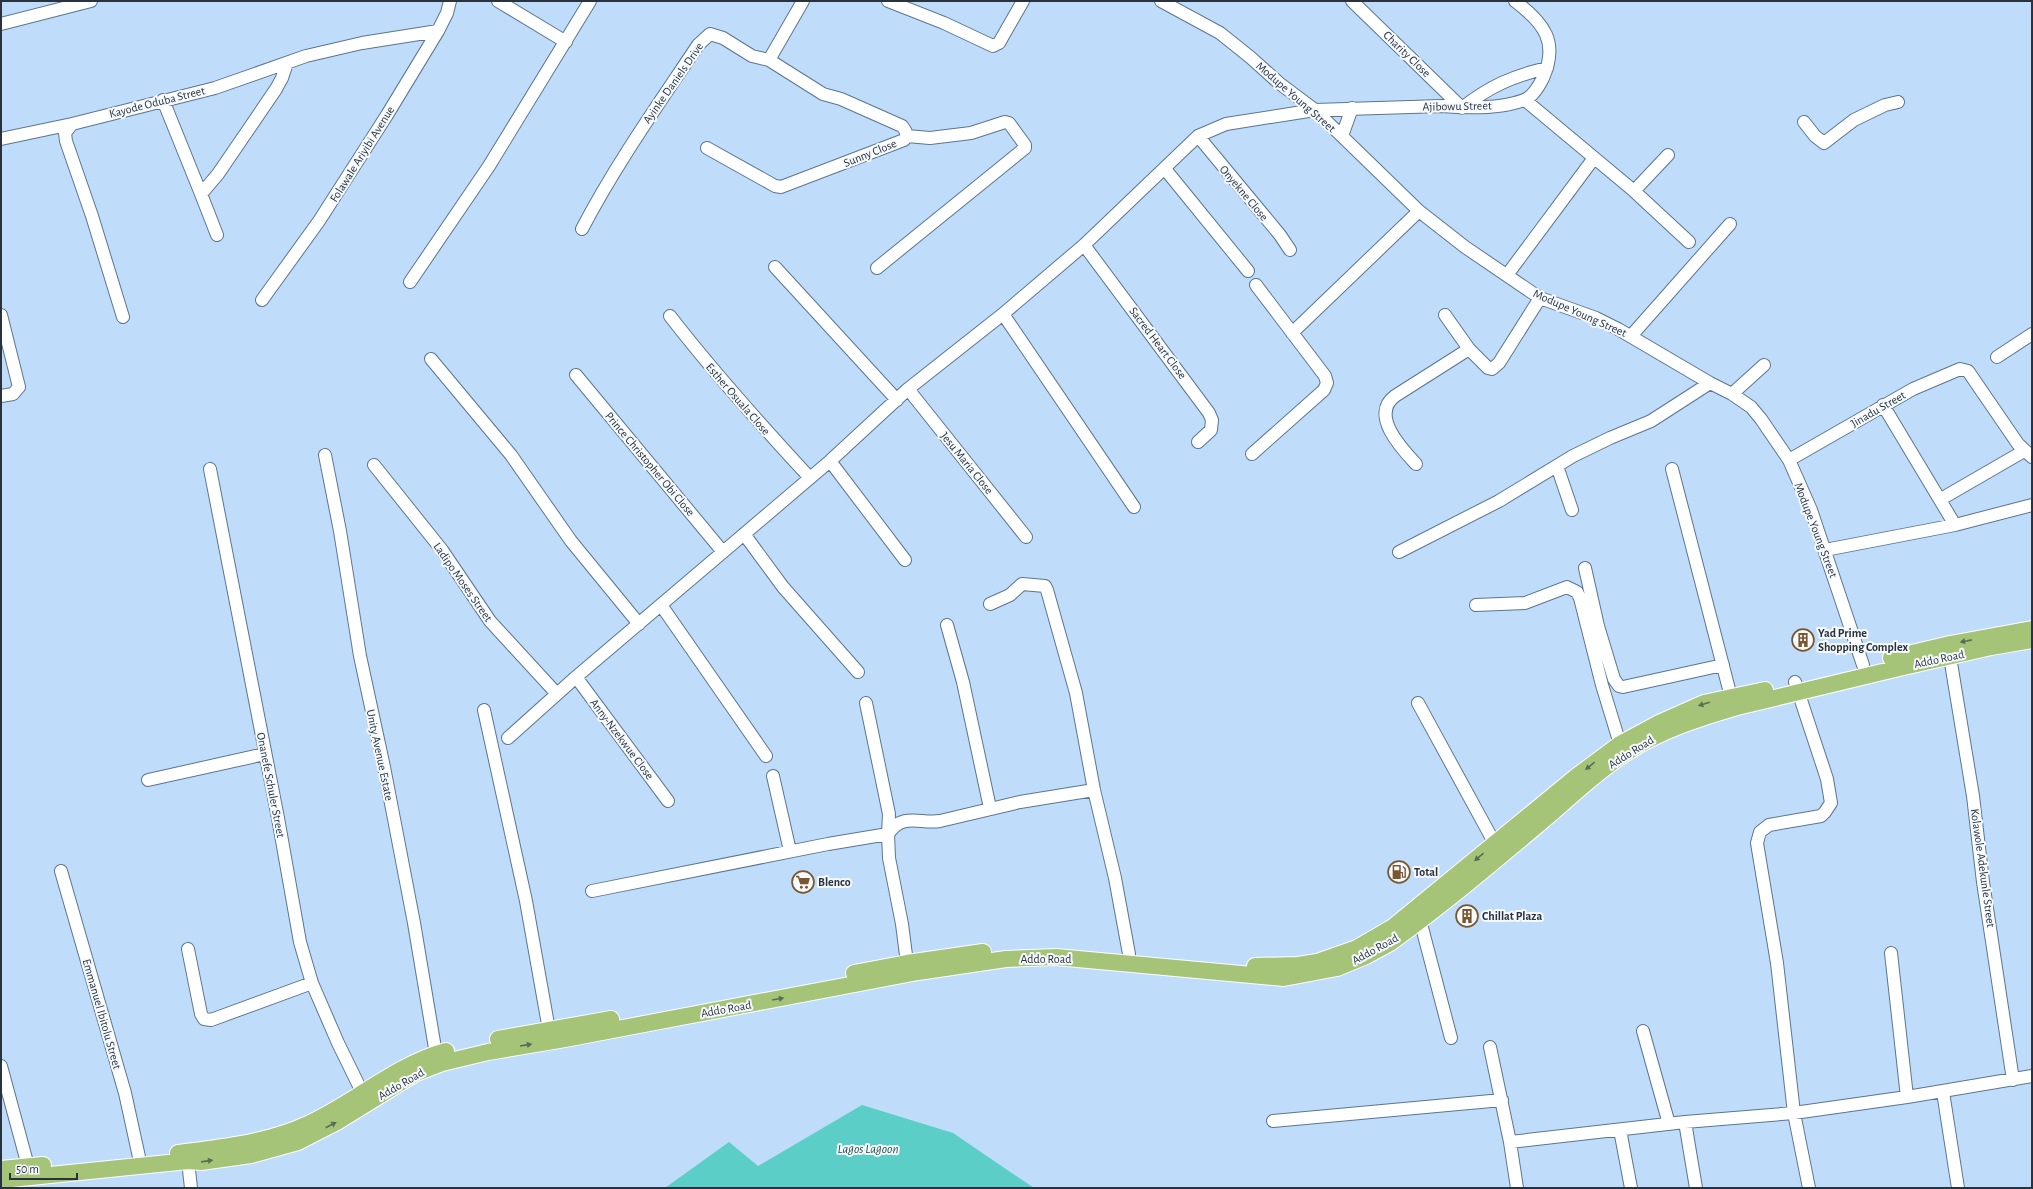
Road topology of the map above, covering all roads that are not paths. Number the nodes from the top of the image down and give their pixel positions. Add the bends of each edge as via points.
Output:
1 (88, 1) edge
2 (450, 1) edge
3 (498, 1) edge
4 (590, 1) edge
5 (803, 1) edge
6 (888, 1) edge
7 (1023, 1) edge
8 (1161, 1) edge
9 (1352, 1) edge
10 (1515, 1) edge
11 (1, 24) edge
12 (438, 31) junction
13 (566, 42) junction
14 (768, 60) junction
15 (287, 63) junction
16 (1547, 68) junction
17 (163, 100) junction
18 (1525, 100) junction
19 (1898, 102) dead end
20 (1352, 108) junction
21 (1462, 108) junction
22 (1315, 110) junction
23 (1804, 122) dead end
24 (72, 124) junction
25 (906, 136) junction
26 (1198, 136) junction
27 (1342, 136) junction
28 (1, 139) edge
29 (707, 148) dead end
30 (1668, 155) dead end
31 (1594, 158) junction
32 (1166, 169) junction
33 (1634, 191) junction
34 (201, 194) junction
35 (1419, 211) junction
36 (1730, 224) dead end
37 (582, 228) dead end
38 (217, 235) dead end
39 (1689, 242) dead end
40 (1084, 245) junction
41 (1290, 250) dead end
42 (775, 267) dead end
43 (877, 268) dead end
44 (1248, 271) dead end
45 (1507, 275) junction
46 (410, 282) dead end
47 (1256, 285) dead end
48 (1540, 298) junction
49 (262, 300) dead end
50 (1003, 314) junction
51 (1, 315) edge
52 (1445, 315) dead end
53 (670, 316) dead end
54 (123, 317) dead end
55 (1292, 333) junction
56 (2032, 334) edge
57 (1631, 336) junction
58 (1470, 349) junction
59 (1997, 357) dead end
60 (431, 359) dead end
61 (1764, 365) dead end
62 (576, 376) dead end
63 (1710, 383) junction
64 (908, 389) junction
65 (1732, 394) junction
66 (1, 396) edge
67 (897, 400) junction
68 (1883, 405) junction
69 (1198, 442) dead end
70 (1252, 454) dead end
71 (2028, 454) edge
72 (325, 455) dead end
73 (1789, 460) junction
74 (830, 461) junction
75 (1416, 464) dead end
76 (374, 465) dead end
77 (1556, 466) junction
78 (210, 469) dead end
79 (1672, 469) dead end
80 (810, 478) junction
81 (1941, 499) junction
82 (2032, 505) edge
83 (1134, 507) dead end
84 (1572, 510) dead end
85 (1955, 525) junction
86 (744, 534) junction
87 (1026, 537) dead end
88 (1825, 550) junction
89 (723, 552) junction
90 (1399, 552) dead end
91 (905, 560) dead end
92 (1585, 568) dead end
93 (990, 604) dead end
94 (661, 605) junction
95 (1476, 605) dead end
96 (639, 624) junction
97 (948, 625) dead end
98 (2032, 629) edge
99 (2032, 640) edge
100 (1950, 657) junction
101 (1723, 665) junction
102 (1863, 665) junction
103 (858, 672) dead end
104 (576, 677) junction
105 (1797, 688) junction
106 (557, 694) junction
107 (1731, 697) junction
108 (866, 703) dead end
109 (1418, 703) dead end
110 (484, 710) dead end
111 (508, 738) dead end
112 (1620, 744) junction
113 (265, 754) junction
114 (766, 756) dead end
115 (773, 776) dead end
116 (148, 780) dead end
117 (1094, 790) junction
118 (668, 801) dead end
119 (990, 808) junction
120 (888, 834) junction
121 (1495, 844) junction
122 (790, 851) junction
123 (61, 871) dead end
124 (592, 891) dead end
125 (1420, 920) junction
126 (188, 949) dead end
127 (1891, 953) dead end
128 (1129, 954) junction
129 (907, 963) junction
130 (312, 983) junction
131 (1642, 1031) dead end
132 (559, 1032) junction
133 (1451, 1038) dead end
134 (1490, 1047) dead end
135 (436, 1054) junction
136 (1, 1066) edge
137 (2032, 1076) edge
138 (2013, 1080) junction
139 (362, 1092) junction
140 (1943, 1092) junction
141 (1907, 1097) junction
142 (1502, 1100) junction
143 (1794, 1113) junction
144 (1273, 1121) dead end
145 (1686, 1122) junction
146 (1669, 1124) junction
147 (1620, 1130) junction
148 (1510, 1142) junction
149 (139, 1157) junction
150 (188, 1161) junction
151 (28, 1166) junction
152 (1, 1169) edge
153 (1, 1180) edge
154 (191, 1188) edge
155 (1517, 1188) edge
156 (1631, 1188) edge
157 (1696, 1188) edge
158 (1809, 1188) edge
159 (1958, 1188) edge

1 - 11 street
2 - 12 street, Folawale Ariyibi Avenue
3 - 13 street
4 - 13 street
5 - 14 street
6 - 7 street via 993,46 999,43
8 - 22 street, Modupe Young Street via 1220,33
9 - 21 street, Charity Close
10 - 16 street via 1542,24 1551,53
12 - 15 street, Kayode Oduba Street via 362,43
12 - 49 street, Folawale Ariyibi Avenue via 319,221
13 - 46 street via 489,166
14 - 25 street, Sunny Close via 823,94 902,126 907,132
14 - 37 street, Ayinke Daniels Drive via 747,53 712,33 707,36 698,45 629,148
15 - 17 street, Kayode Oduba Street via 215,88
15 - 34 street via 276,89 218,174
16 - 18 street via 1539,88
16 - 21 street via 1519,75 1492,86
17 - 24 street, Kayode Oduba Street
17 - 34 street
18 - 21 street, Ajibowu Street
18 - 31 street
19 - 23 street via 1884,105 1854,120 1824,143
20 - 21 street, Ajibowu Street
20 - 22 street, Ajibowu Street
20 - 27 street
22 - 26 street, Ajibowu Street via 1226,124
22 - 27 street, Modupe Young Street
24 - 28 street, Kayode Oduba Street
24 - 54 street via 65,134 66,141
25 - 29 street, Sunny Close via 904,140 781,187
25 - 43 street via 930,138 971,133 1005,122 1009,123 1026,148
26 - 32 street
26 - 41 street, Onyekne Close
27 - 35 street, Modupe Young Street
30 - 33 street
31 - 33 street
31 - 45 street
32 - 40 street
32 - 44 street
33 - 39 street
34 - 38 street
35 - 45 street, Modupe Young Street via 1465,247
35 - 55 street
36 - 57 street
40 - 50 street
40 - 69 street, Sacred Heart Close via 1209,413 1212,420 1211,430
42 - 67 street
45 - 48 street, Modupe Young Street
47 - 55 street
48 - 57 street, Modupe Young Street via 1596,318
48 - 58 street via 1495,367 1488,368
50 - 64 street
50 - 83 street
51 - 66 street via 19,387 13,394
52 - 58 street
53 - 80 street, Esther Osuala Close via 711,369
55 - 70 street via 1325,376 1327,383 1324,390
56 - 59 street
57 - 63 street, Modupe Young Street
58 - 75 street via 1395,396 1388,404 1386,416 1390,430
60 - 96 street via 511,455 571,541
61 - 65 street
62 - 89 street, Prince Christopher Obi Close
63 - 65 street, Modupe Young Street
63 - 77 street via 1651,421 1610,438
64 - 67 street
64 - 87 street, Jesu Maria Close
65 - 73 street, Modupe Young Street via 1751,407
67 - 74 street
68 - 71 street, Jinadu Street via 1947,373 1964,369
68 - 73 street, Jinadu Street
68 - 81 street
71 - 81 street
72 - 135 street, Unity Avenue Estate via 360,656 414,923
73 - 88 street, Modupe Young Street
74 - 80 street
74 - 91 street
76 - 106 street, Ladipo Moses Street via 442,550 490,621
77 - 84 street
77 - 90 street via 1499,501
78 - 113 street, Onanefe Schuler Street
79 - 101 street
80 - 86 street
81 - 85 street
82 - 85 street
85 - 88 street
86 - 89 street
86 - 103 street via 783,587
88 - 102 street, Modupe Young Street
89 - 94 street
92 - 101 street via 1598,626 1614,679 1619,686
93 - 117 street via 1010,596 1022,584 1045,586 1076,693
94 - 96 street
94 - 114 street
95 - 112 street via 1525,603 1567,587 1577,592
96 - 104 street
97 - 119 street
98 -> 102 main road, Addo Road via 1950,644
99 - 100 main road, Addo Road
100 - 105 main road, Addo Road
100 - 138 street, Kolawole Adekunle Street via 1973,796 1983,882
101 - 107 street
102 - 105 main road, Addo Road
104 - 106 street
104 - 118 street, Anny-Nzekwue Close
105 - 107 main road, Addo Road
105 - 125 main road, Addo Road via 1711,714 1663,733 1626,753
105 - 143 street via 1827,779 1831,803 1821,816 1770,825 1760,832 1757,843 1777,963
106 - 111 street
107 -> 112 main road, Addo Road via 1704,703 1640,732
108 - 120 street via 889,814
109 - 121 street
110 - 132 street via 526,901
112 -> 121 main road, Addo Road via 1599,758
113 - 116 street
113 - 130 street, Onanefe Schuler Street via 300,942
115 - 122 street
117 - 119 street
117 - 128 street via 1115,878
119 - 120 street via 929,822 906,820 892,828
120 - 122 street
120 - 129 street via 889,858
121 -> 128 main road, Addo Road via 1393,928 1357,948 1331,958 1298,965 1272,966
122 - 124 street
123 - 149 street, Emmanuel Ibitolu Street via 125,1093
132 -> 125 main road, Addo Road via 1006,959 1069,958 1257,977 1297,977 1351,963 1390,942
125 - 133 street
126 - 130 street via 204,1019 211,1020
127 - 141 street
128 - 129 main road, Addo Road via 1085,948 1028,947
129 - 132 main road, Addo Road
130 - 139 street, Onanefe Schuler Street
131 - 146 street
132 - 135 main road, Addo Road via 479,1043
150 -> 132 main road, Addo Road via 201,1162 251,1155 298,1142 338,1122 416,1073 442,1063
134 - 142 street
135 - 139 main road, Addo Road via 408,1065
136 - 151 street
137 - 138 street
138 - 140 street
139 - 149 main road, Addo Road via 309,1124 265,1140
140 - 141 street
140 - 159 street
141 - 143 street
142 - 144 street
142 - 148 street
143 - 145 street
143 - 158 street
145 - 146 street
145 - 157 street
146 - 147 street
147 - 148 street
147 - 156 street
148 - 155 street
149 - 151 main road, Addo Road
150 - 153 main road, Addo Road
150 - 154 street
151 - 152 main road, Addo Road

